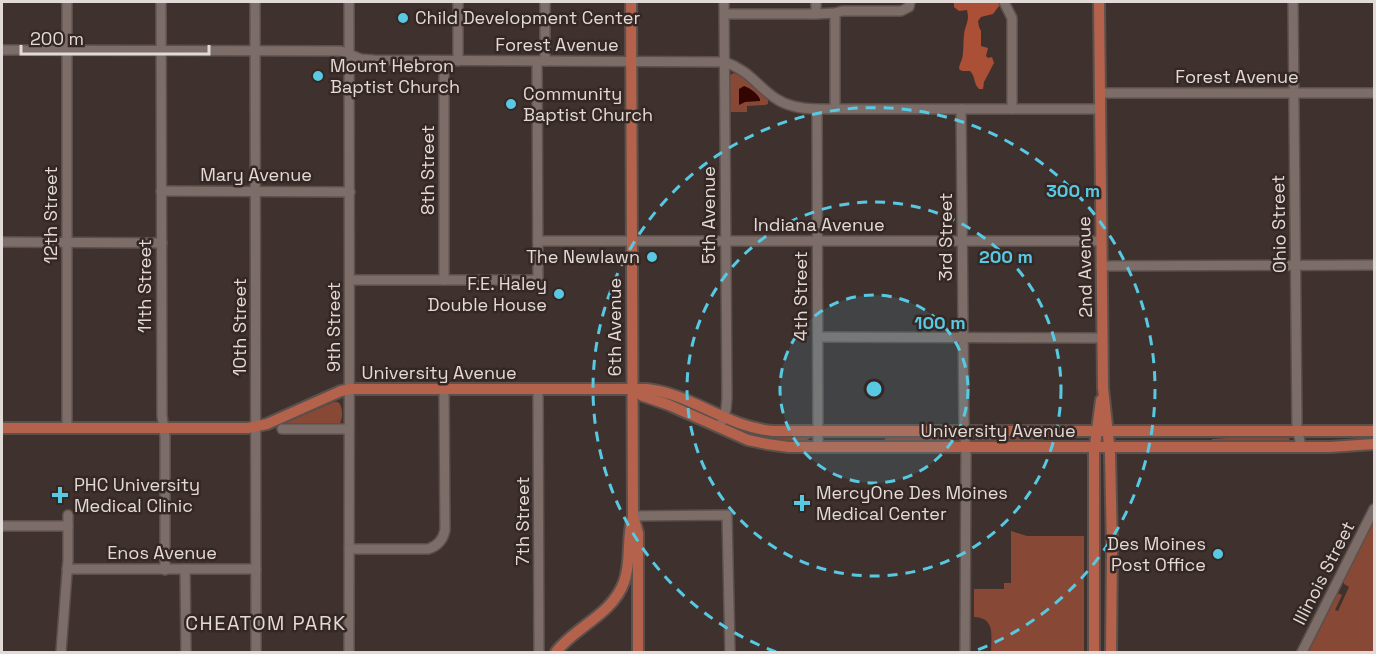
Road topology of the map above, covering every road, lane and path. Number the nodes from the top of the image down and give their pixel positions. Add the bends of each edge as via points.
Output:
1 (67, 2) edge
2 (161, 2) edge
3 (255, 2) edge
4 (349, 2) edge
5 (458, 2) edge
6 (545, 2) edge
7 (631, 2) edge
8 (724, 2) edge
9 (816, 2) edge
10 (910, 2) edge
11 (1004, 2) edge
12 (1099, 2) edge
13 (1293, 2) edge
14 (835, 13) junction
15 (724, 14) junction
16 (816, 14) junction
17 (2, 51) edge
18 (67, 51) junction
19 (161, 51) junction
20 (255, 51) junction
21 (350, 55) junction
22 (444, 61) junction
23 (458, 61) junction
24 (541, 61) junction
25 (631, 62) junction
26 (725, 62) junction
27 (1100, 93) junction
28 (1294, 93) junction
29 (1374, 93) edge
30 (817, 109) junction
31 (835, 109) junction
32 (962, 109) junction
33 (1012, 109) junction
34 (1100, 109) junction
35 (161, 191) junction
36 (256, 192) junction
37 (350, 192) junction
38 (817, 241) junction
39 (963, 241) junction
40 (1101, 241) junction
41 (2, 242) edge
42 (67, 242) junction
43 (538, 242) junction
44 (632, 242) junction
45 (726, 242) junction
46 (162, 243) junction
47 (1374, 265) edge
48 (1101, 266) junction
49 (1296, 266) junction
50 (350, 280) junction
51 (444, 280) junction
52 (818, 337) junction
53 (963, 338) junction
54 (1102, 338) junction
55 (1103, 388) junction
56 (350, 389) junction
57 (444, 389) junction
58 (538, 390) junction
59 (632, 390) junction
60 (721, 422) junction
61 (2, 428) edge
62 (67, 428) junction
63 (163, 428) junction
64 (256, 428) junction
65 (282, 429) dead end
66 (349, 429) junction
67 (1298, 431) junction
68 (1374, 431) edge
69 (819, 432) junction
70 (965, 432) junction
71 (1096, 432) junction
72 (1108, 432) junction
73 (1374, 444) edge
74 (818, 447) junction
75 (966, 447) junction
76 (1095, 447) junction
77 (1109, 447) junction
78 (1301, 447) junction
79 (1374, 509) edge
80 (68, 515) dead end
81 (633, 516) junction
82 (2, 526) edge
83 (68, 526) junction
84 (349, 549) junction
85 (1112, 567) junction
86 (67, 569) junction
87 (256, 569) junction
88 (165, 570) junction
89 (185, 570) junction
90 (1095, 580) junction
91 (61, 652) edge
92 (186, 652) edge
93 (256, 652) edge
94 (349, 652) edge
95 (539, 652) edge
96 (556, 652) edge
97 (638, 652) edge
98 (730, 652) edge
99 (965, 652) edge
100 (1094, 652) edge
101 (1111, 652) edge
102 (1302, 652) edge

1 - 18 street, 12th Street
2 - 19 street, 11th Street
3 - 20 street, 10th Street
4 - 21 street, 9th Street
5 - 23 street
6 - 24 street
7 - 25 main road, 6th Avenue
8 - 15 street, 5th Avenue
9 - 16 street
10 - 14 street via 901,11
11 - 33 street via 1012,18
12 - 27 main road, 2nd Avenue
13 - 28 street, Ohio Street
14 - 16 street
14 - 31 street
15 - 16 street
15 - 26 street, 5th Avenue
17 - 18 street, Forest Avenue
18 - 19 street, Forest Avenue
18 - 42 street, 12th Street
19 - 20 street, Forest Avenue
19 - 35 street, 11th Street
20 - 21 street, Forest Avenue via 340,51
20 - 36 street, 10th Street
21 - 22 street, Forest Avenue via 374,60
21 - 37 street, 9th Street
22 - 23 street, Forest Avenue
22 - 51 street, 8th Street
23 - 24 street, Forest Avenue
24 - 25 street, Forest Avenue
24 - 43 street
25 - 26 street, Forest Avenue
25 - 44 main road, 6th Avenue
26 - 30 street, Forest Avenue via 747,73 782,102
26 - 45 street, 5th Avenue
27 - 28 street, Forest Avenue
27 - 34 main road, 2nd Avenue
28 - 29 street, Forest Avenue
28 - 49 street, Ohio Street
30 - 31 street, Forest Avenue
30 - 38 street, 4th Street
31 - 32 street, Forest Avenue
32 - 33 street, Forest Avenue
32 - 39 street, 3rd Street
33 - 34 street, Forest Avenue
34 - 40 main road, 2nd Avenue
35 - 36 street, Mary Avenue
35 - 46 street, 11th Street
36 - 37 street, Mary Avenue
36 - 64 street, 10th Street
37 - 50 street, 9th Street
38 - 39 street, Indiana Avenue
38 - 45 street, Indiana Avenue
38 - 52 street, 4th Street
39 - 40 street, Indiana Avenue
39 - 53 street, 3rd Street
40 - 48 main road, 2nd Avenue
41 - 42 street
42 - 46 street
42 - 62 street, 12th Street
43 - 44 street, Indiana Avenue
43 - 51 street via 538,280
44 - 45 street, Indiana Avenue
44 - 59 main road, 6th Avenue
45 - 60 street, 5th Avenue via 727,398
46 - 63 street, 11th Street
47 - 49 street
48 - 49 street
48 - 54 main road, 2nd Avenue
49 - 67 street, Ohio Street
50 - 51 street
50 - 56 street, 9th Street
52 - 53 street
52 - 69 street, 4th Street
53 - 54 street
53 - 70 street, 3rd Street
54 - 55 main road, 2nd Avenue
55 - 71 main road, 2nd Avenue
55 - 72 main road, 2nd Avenue
56 - 57 main road, University Avenue
56 - 64 main road, University Avenue
56 - 66 street, 9th Street
57 - 58 main road, University Avenue
57 - 84 street via 445,530 441,542 428,549
58 - 59 main road, University Avenue
58 - 95 street, 7th Street
59 - 60 main road, University Avenue
59 - 81 main road, 6th Avenue
60 - 69 main road, University Avenue via 768,430
60 - 74 main road, University Avenue via 748,440
61 - 62 main road, University Avenue
62 - 63 main road, University Avenue
63 - 64 main road, University Avenue
63 - 88 street, 11th Street
64 - 87 street, 10th Street
65 - 66 street
66 - 84 street, 9th Street
67 - 68 main road, University Avenue
67 - 72 main road, University Avenue
67 - 78 street, Ohio Street
69 - 70 main road, University Avenue
69 - 74 street, 4th Street
70 - 71 main road, University Avenue
70 - 75 street, 3rd Street
71 - 72 main road, University Avenue
71 - 76 main road, 2nd Avenue
72 - 77 main road, 2nd Avenue
73 - 78 main road, University Avenue
74 - 75 main road, University Avenue
75 - 76 main road, University Avenue
75 - 99 street, 3rd Street
76 - 77 main road, University Avenue
76 - 90 main road, 2nd Avenue
77 - 78 main road, University Avenue
77 - 85 main road, 2nd Avenue
79 - 102 street, Illinois Street
80 - 83 street
81 - 96 main road via 628,568 620,591 606,610
81 - 97 main road, 6th Avenue via 638,533
81 - 98 street via 727,515
82 - 83 street
83 - 86 street
84 - 94 street, 9th Street
85 - 90 main road
85 - 101 main road, 2nd Avenue
86 - 88 street, Enos Avenue
86 - 91 street
87 - 89 street, Enos Avenue
87 - 93 street, 10th Street
88 - 89 street, Enos Avenue
89 - 92 street
90 - 100 main road, 2nd Avenue

